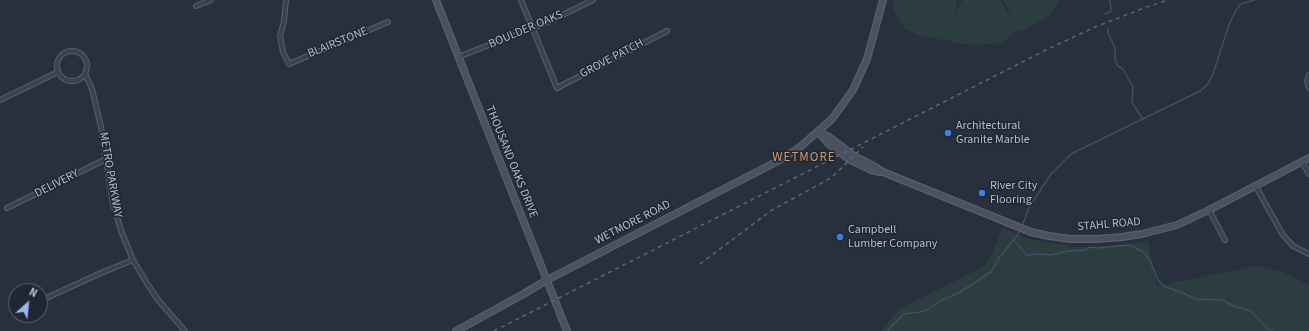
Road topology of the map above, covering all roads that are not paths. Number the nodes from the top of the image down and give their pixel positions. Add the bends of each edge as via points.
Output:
1 (211, 0) edge
2 (286, 0) edge
3 (436, 0) edge
4 (521, 0) edge
5 (882, 0) edge
6 (589, 1) edge
7 (196, 6) dead end
8 (388, 22) dead end
9 (533, 29) junction
10 (667, 30) dead end
11 (458, 58) junction
12 (58, 72) junction
13 (86, 74) junction
14 (1309, 75) edge
15 (1309, 88) edge
16 (0, 100) edge
17 (818, 132) junction
18 (1309, 158) edge
19 (106, 159) junction
20 (1302, 161) junction
21 (1309, 174) edge
22 (1255, 185) junction
23 (7, 208) dead end
24 (1209, 210) junction
25 (1225, 240) dead end
26 (1309, 254) edge
27 (133, 260) junction
28 (547, 280) junction
29 (48, 297) edge
30 (185, 331) edge
31 (456, 331) edge
32 (567, 331) edge

1 - 7 street
2 - 8 street, BLAIRSTONE via 280,36 283,52 289,64
3 - 11 main road, THOUSAND OAKS DRIVE
4 - 9 street
5 - 17 main road, WETMORE ROAD via 867,60 860,75 841,107
6 - 9 street, BOULDER OAKS
9 - 10 street, GROVE PATCH via 557,88
9 - 11 street, BOULDER OAKS
11 - 28 main road, THOUSAND OAKS DRIVE
12 - 13 street via 69,81 78,80
12 - 13 street via 59,59 65,52 74,51 82,54 87,61
12 - 16 street
13 - 19 street, METRO PARKWAY via 101,127
14 - 15 street
17 - 24 main road, STAHL ROAD via 850,160 871,170 883,172 1031,232 1049,236 1070,239 1122,237 1162,229
17 - 28 main road, WETMORE ROAD via 780,160
18 - 20 main road, STAHL ROAD
19 - 23 street, DELIVERY
19 - 27 street, METRO PARKWAY via 113,204
20 - 21 street
20 - 22 main road, STAHL ROAD
22 - 24 main road, STAHL ROAD
22 - 26 street via 1283,235 1293,246
24 - 25 street
27 - 29 street
27 - 30 street, METRO PARKWAY via 159,302
28 - 31 main road, WETMORE ROAD
28 - 32 main road, THOUSAND OAKS DRIVE

